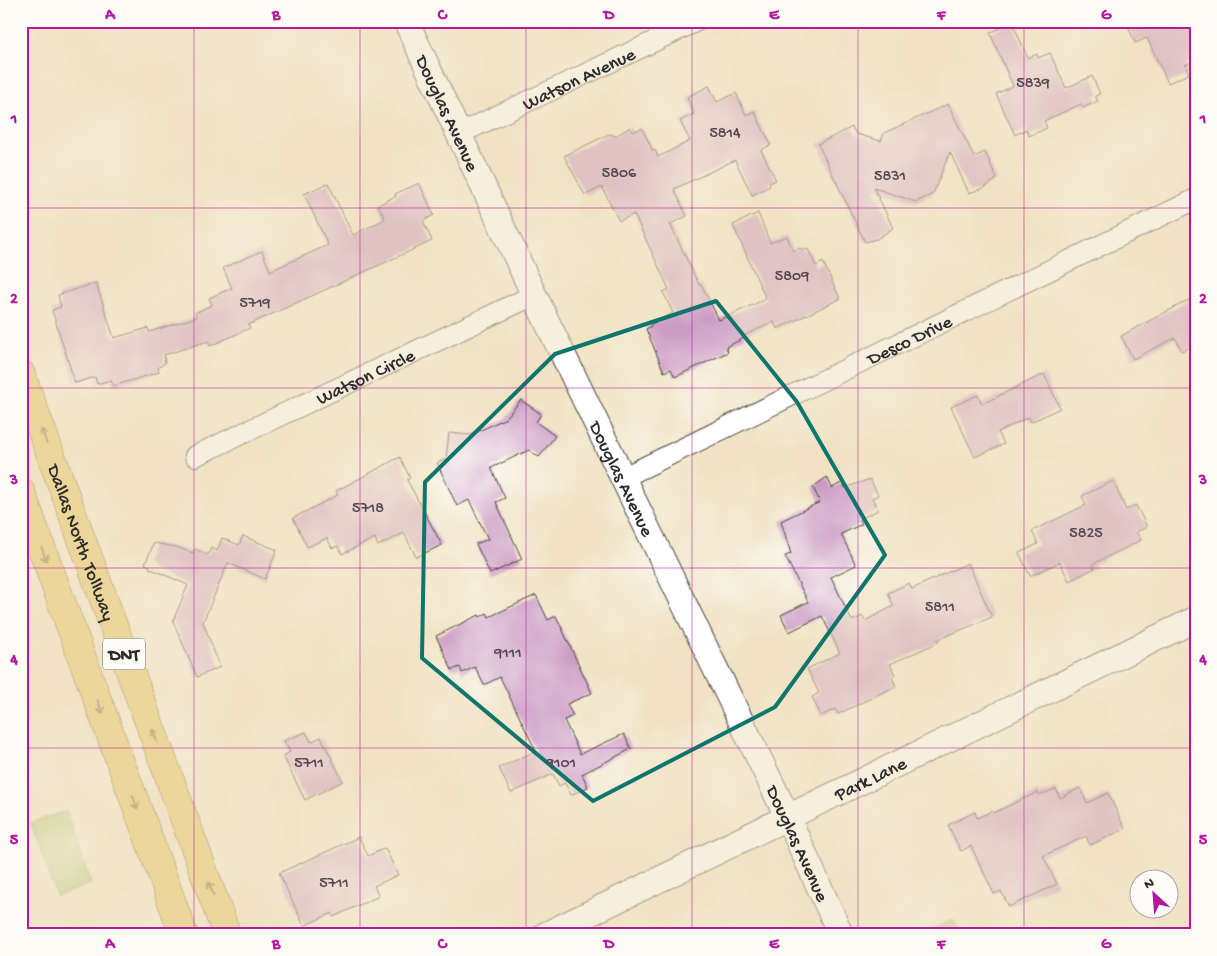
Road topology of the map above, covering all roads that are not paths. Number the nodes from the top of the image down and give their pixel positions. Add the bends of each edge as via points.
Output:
1 (406, 21) edge
2 (697, 21) edge
3 (459, 134) junction
4 (1196, 199) edge
5 (534, 294) junction
6 (21, 374) edge
7 (194, 456) dead end
8 (622, 478) junction
9 (21, 492) edge
10 (1196, 619) edge
11 (787, 816) junction
12 (184, 935) edge
13 (228, 935) edge
14 (545, 935) edge
15 (841, 935) edge

1 - 3 street, Douglas Avenue
2 - 3 street, Watson Avenue
3 - 5 street, Douglas Avenue
4 - 8 street, Desco Drive
5 - 7 street, Watson Circle
5 - 8 street, Douglas Avenue
13 -> 6 highway, Dallas North Tollway / DNT
8 - 11 street, Douglas Avenue
9 -> 12 highway, DNT
10 - 11 street, Park Lane
11 - 14 street, Park Lane
11 - 15 street, Douglas Avenue

